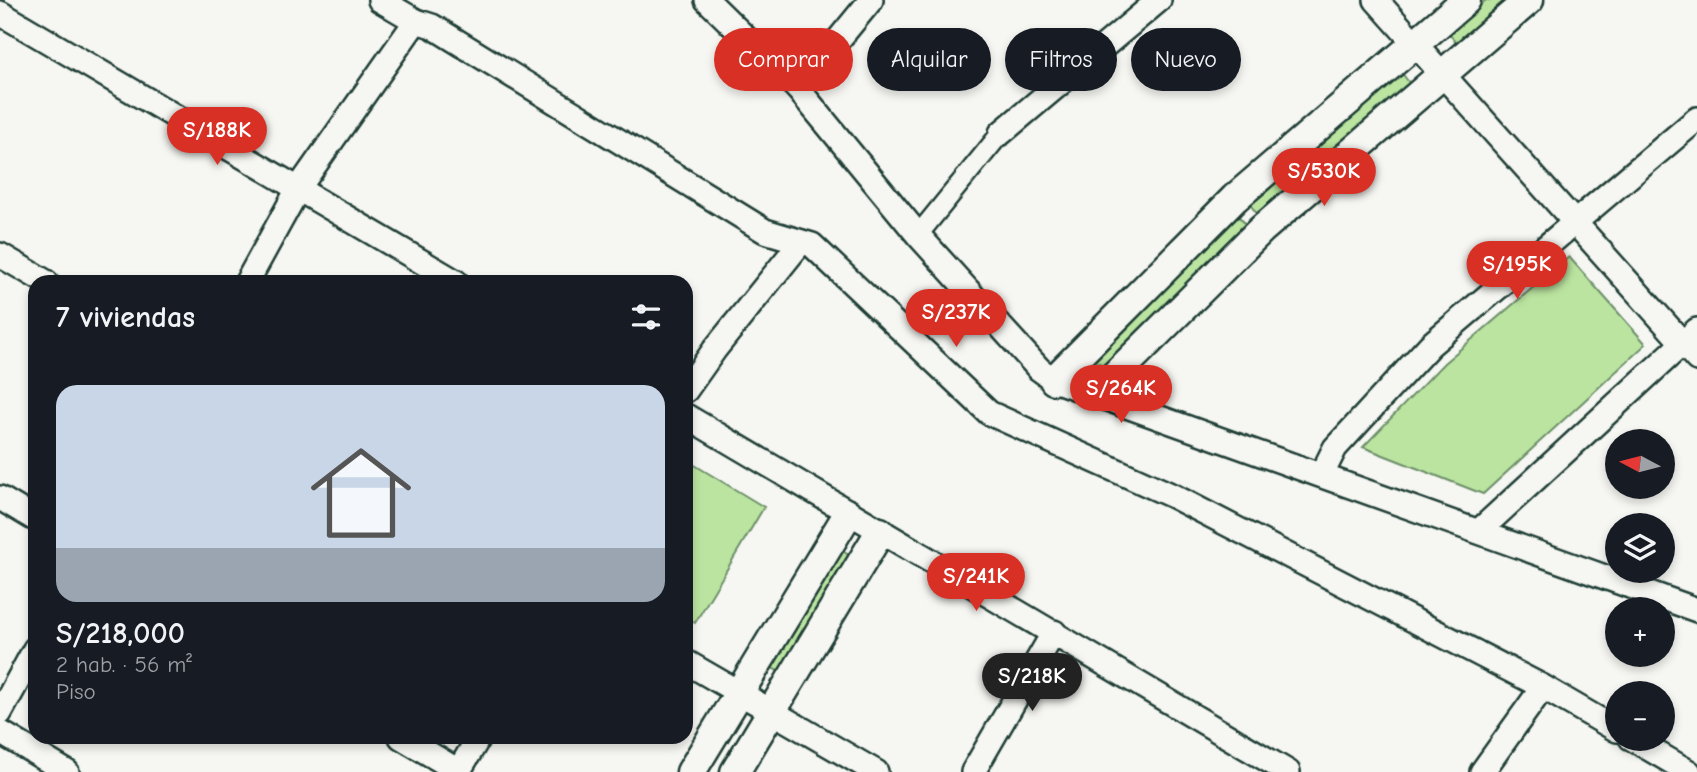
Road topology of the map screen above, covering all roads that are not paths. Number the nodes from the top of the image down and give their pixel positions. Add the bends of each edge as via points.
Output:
1 (380, 0) edge
2 (706, 0) edge
3 (871, 0) edge
4 (1159, 0) edge
5 (1376, 0) edge
6 (1466, 0) edge
7 (1529, 0) edge
8 (0, 13) edge
9 (416, 21) junction
10 (735, 28) edge
11 (848, 28) edge
12 (1414, 45) junction
13 (1441, 74) junction
14 (800, 91) edge
15 (1697, 119) edge
16 (1002, 133) joint
17 (298, 190) junction
18 (1576, 224) junction
19 (918, 235) junction
20 (801, 242) junction
21 (0, 255) edge
22 (34, 275) edge
23 (251, 275) edge
24 (444, 275) edge
25 (1692, 344) edge
26 (693, 380) edge
27 (1054, 380) junction
28 (1097, 393) junction
29 (693, 420) edge
30 (1322, 474) junction
31 (0, 498) edge
32 (848, 514) junction
33 (28, 515) edge
34 (1479, 531) junction
35 (880, 532) junction
36 (1697, 609) edge
37 (1054, 632) junction
38 (28, 662) edge
39 (693, 666) edge
40 (1543, 687) junction
41 (738, 694) junction
42 (771, 710) junction
43 (0, 713) edge
44 (1605, 723) edge
45 (0, 732) edge
46 (413, 744) edge
47 (475, 744) edge
48 (1654, 751) edge
49 (67, 772) edge
50 (459, 772) edge
51 (691, 772) edge
52 (735, 772) edge
53 (876, 772) edge
54 (973, 772) edge
55 (1288, 772) edge
56 (1482, 772) edge
57 (1689, 772) edge

1 - 9 street
2 - 10 street
3 - 11 street
4 - 16 street
5 - 12 street
6 - 12 street
7 - 13 street
8 - 17 street
9 - 17 street
9 - 20 street via 432,26 765,231
12 - 13 street
12 - 27 street via 1234,198
13 - 18 street
13 - 28 street via 1261,230
14 - 19 street
15 - 18 street
16 - 19 street
17 - 23 street
17 - 24 street
18 - 25 street
18 - 30 street via 1430,345 1335,448
19 - 27 street
20 - 26 street
20 - 40 street via 811,245 989,413 1173,496
21 - 22 street
25 - 34 street
27 - 28 street
28 - 30 street
29 - 32 street
30 - 34 street
31 - 33 street
32 - 35 street
32 - 41 street
34 - 36 street
35 - 37 street
35 - 42 street
37 - 54 street
37 - 55 street
38 - 43 street
39 - 41 street
40 - 44 street
40 - 56 street
41 - 42 street
41 - 51 street
42 - 52 street
42 - 53 street
45 - 49 street
46 - 50 street
47 - 50 street
48 - 57 street

